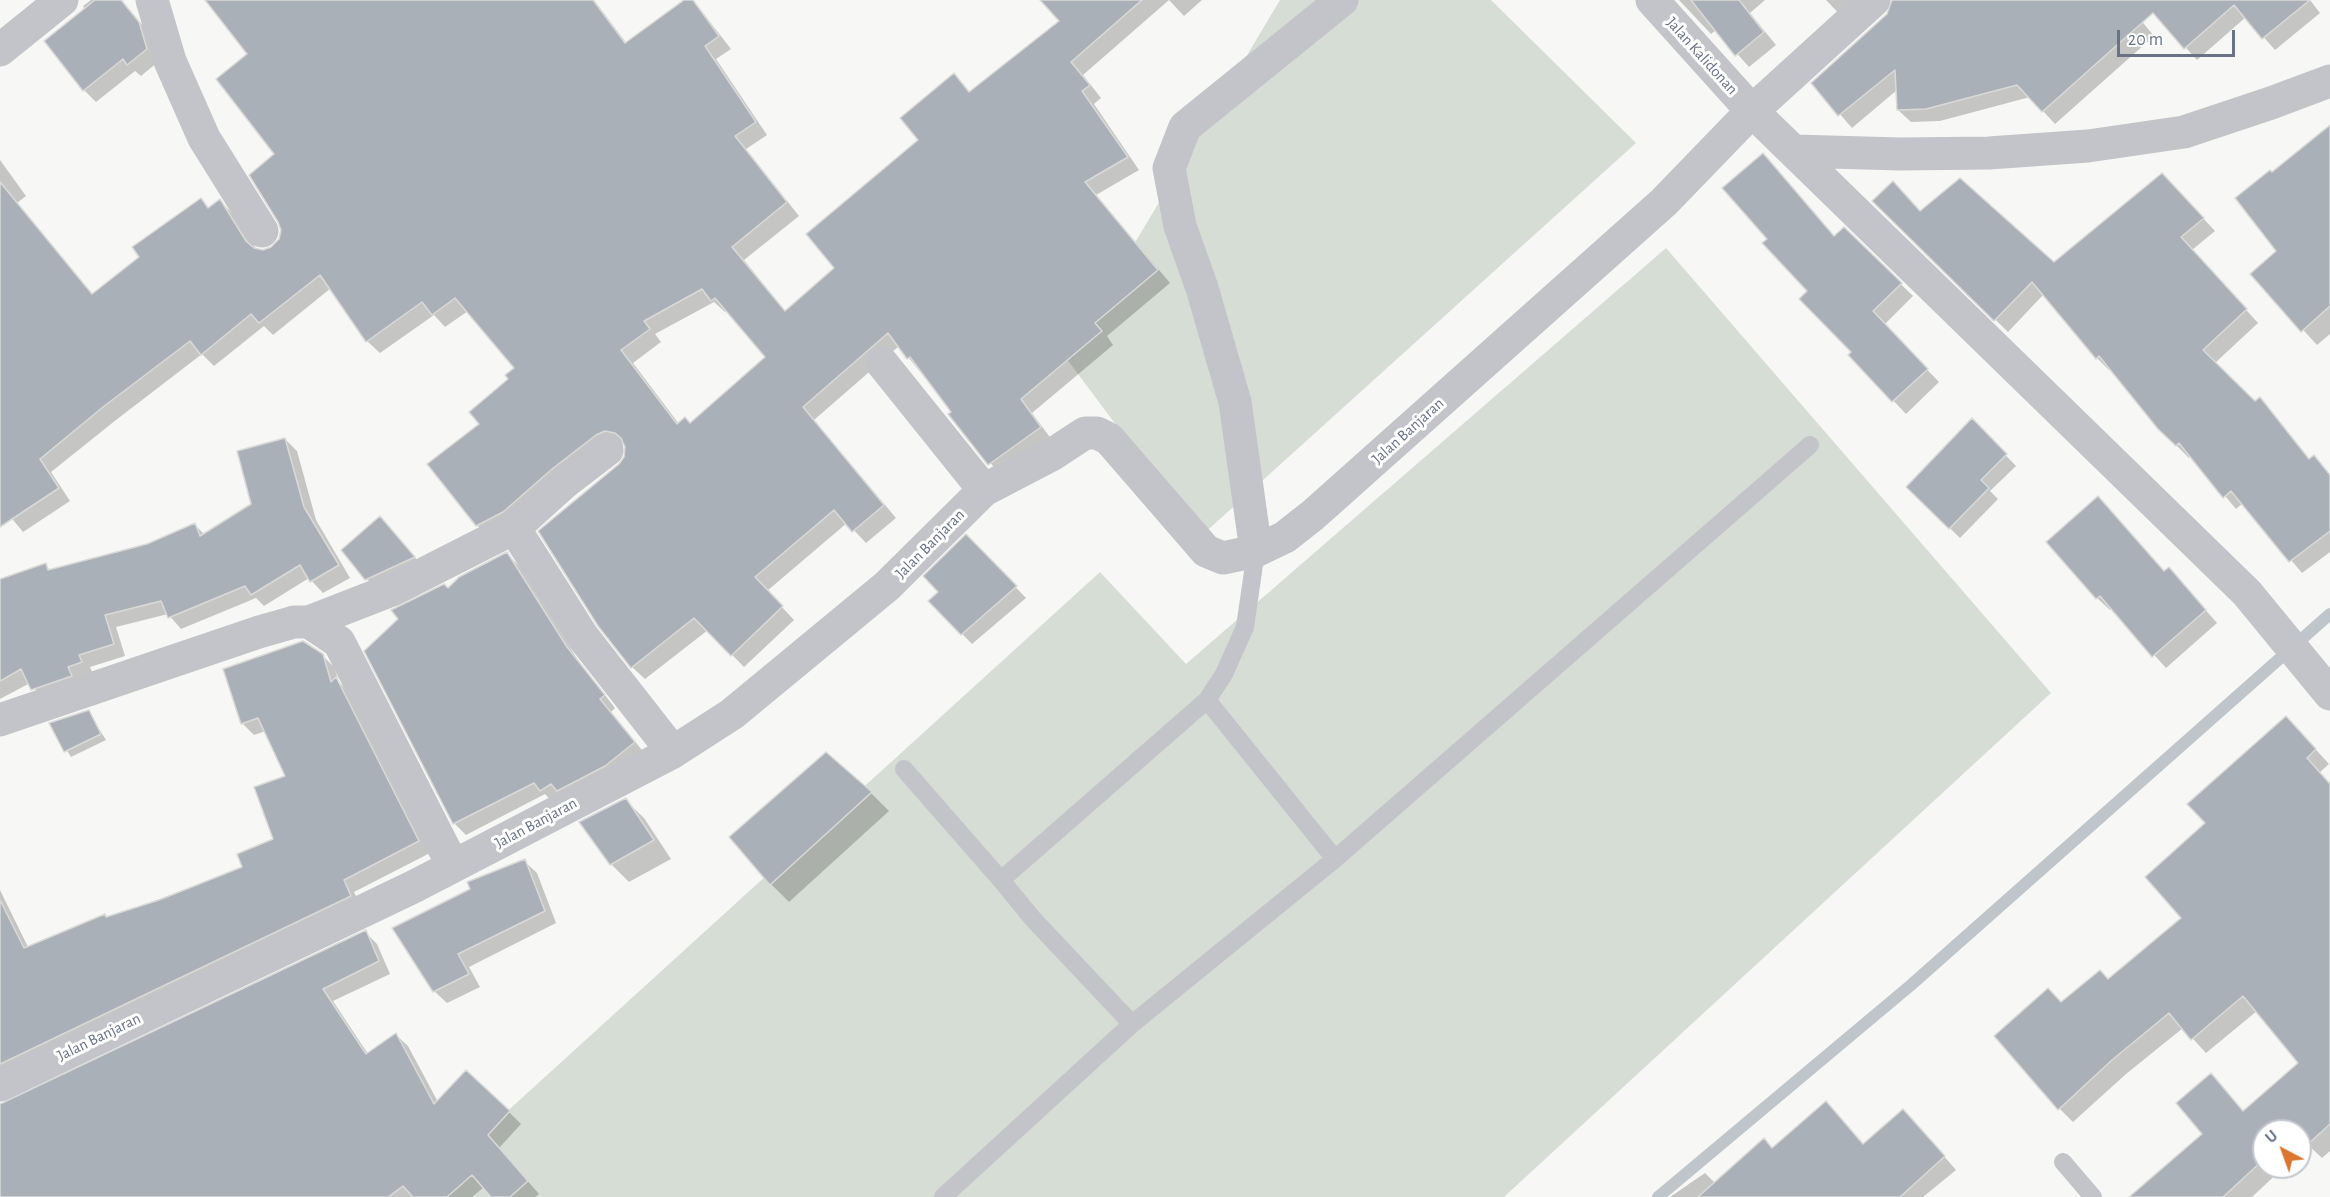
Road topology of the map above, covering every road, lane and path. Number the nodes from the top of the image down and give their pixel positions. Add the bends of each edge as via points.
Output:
1 (62, 0) edge
2 (152, 0) edge
3 (1342, 0) edge
4 (1652, 0) edge
5 (1874, 0) edge
6 (0, 50) edge
7 (2330, 81) edge
8 (1752, 111) junction
9 (1795, 151) junction
10 (262, 231) dead end
11 (882, 363) dead end
12 (1810, 446) dead end
13 (607, 450) dead end
14 (984, 490) junction
15 (514, 528) junction
16 (1256, 551) junction
17 (309, 622) junction
18 (2330, 694) edge
19 (1207, 700) junction
20 (0, 720) edge
21 (673, 752) junction
22 (904, 769) dead end
23 (1335, 859) junction
24 (453, 866) junction
25 (1001, 880) junction
26 (1132, 1024) junction
27 (0, 1085) edge
28 (2063, 1162) dead end
29 (943, 1197) edge
30 (2093, 1197) edge

1 - 6 street
2 - 10 street via 170,61 204,138
3 - 16 street via 1185,127 1169,168 1180,226 1234,402
4 - 8 street, Jalan Kalidonan
5 - 8 street, Jalan Banjaran
7 - 9 street via 2184,132 2088,146 1989,153
8 - 9 street, Jalan Kalidonan
8 - 16 street, Jalan Banjaran via 1664,202 1313,515 1285,537
9 - 18 street, Jalan Kalidonan via 2247,594
11 - 14 street
12 - 23 lane
13 - 15 street
14 - 16 street, Jalan Banjaran via 1085,434 1097,433 1109,439 1206,550 1223,558
14 - 21 street, Jalan Banjaran via 887,586 732,714
15 - 17 street via 394,589
15 - 21 street via 583,637
16 - 19 lane via 1245,627 1224,674
17 - 20 street via 259,632
17 - 24 street via 339,642
19 - 23 lane
19 - 25 lane
21 - 24 street, Jalan Banjaran
22 - 25 lane
23 - 26 lane
24 - 27 street, Jalan Banjaran
25 - 26 lane
26 - 29 lane
28 - 30 lane

